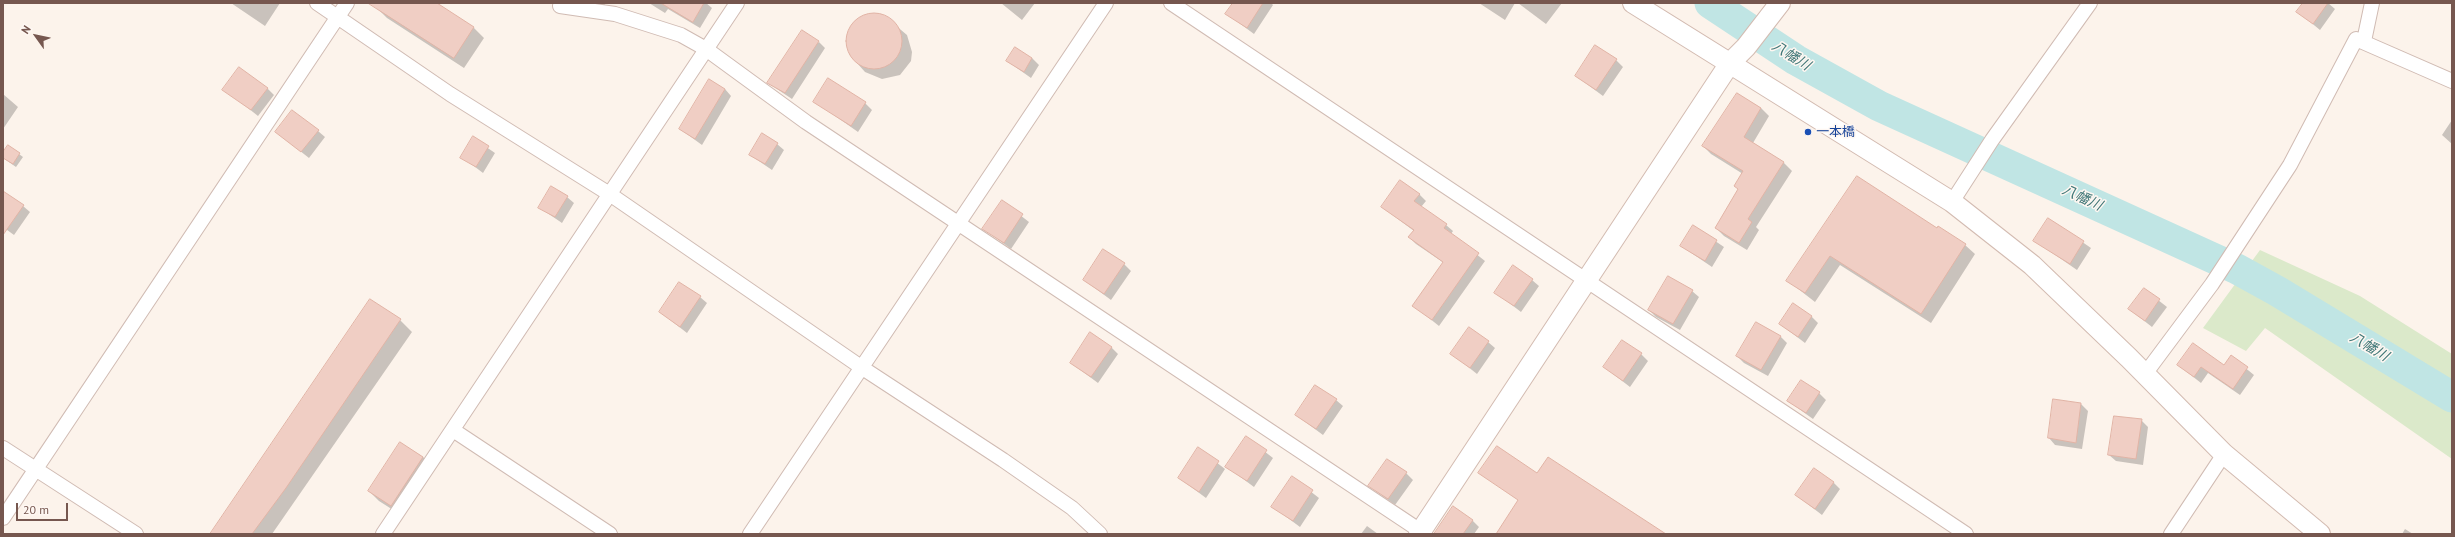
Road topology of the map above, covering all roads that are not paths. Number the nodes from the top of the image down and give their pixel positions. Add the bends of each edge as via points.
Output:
1 (317, 3) edge
2 (347, 3) edge
3 (737, 3) edge
4 (1106, 3) edge
5 (1172, 3) edge
6 (1633, 3) edge
7 (1780, 3) edge
8 (2090, 3) edge
9 (2372, 3) edge
10 (560, 6) dead end
11 (618, 9) edge
12 (338, 17) junction
13 (2364, 41) junction
14 (706, 49) junction
15 (1730, 63) junction
16 (2452, 81) edge
17 (611, 195) junction
18 (1952, 202) junction
19 (957, 224) junction
20 (1587, 282) junction
21 (862, 367) junction
22 (2145, 374) junction
23 (453, 430) junction
24 (3, 448) edge
25 (2224, 454) junction
26 (35, 469) junction
27 (3, 518) edge
28 (1422, 533) edge
29 (136, 534) edge
30 (383, 534) edge
31 (610, 534) edge
32 (750, 534) edge
33 (1100, 534) edge
34 (1966, 534) edge
35 (2171, 534) edge
36 (2320, 534) edge

1 - 12 street
2 - 12 street
3 - 14 street
4 - 19 street
5 - 20 street
6 - 15 street
7 - 15 street via 1746,47
8 - 18 street via 1992,140
9 - 13 street
10 - 11 street
11 - 14 street
12 - 17 street via 450,94
12 - 26 street
13 - 16 street
13 - 22 street via 2356,39 2290,165 2212,284
14 - 17 street
14 - 19 street via 806,122
15 - 18 street
15 - 20 street
17 - 21 street
17 - 23 street
18 - 22 street via 2032,265
19 - 21 street
19 - 28 street
20 - 28 street
20 - 34 street
21 - 32 street
21 - 33 street via 1047,490 1072,508
22 - 25 street
23 - 30 street
23 - 31 street
24 - 26 street
25 - 35 street
25 - 36 street
26 - 27 street
26 - 29 street

